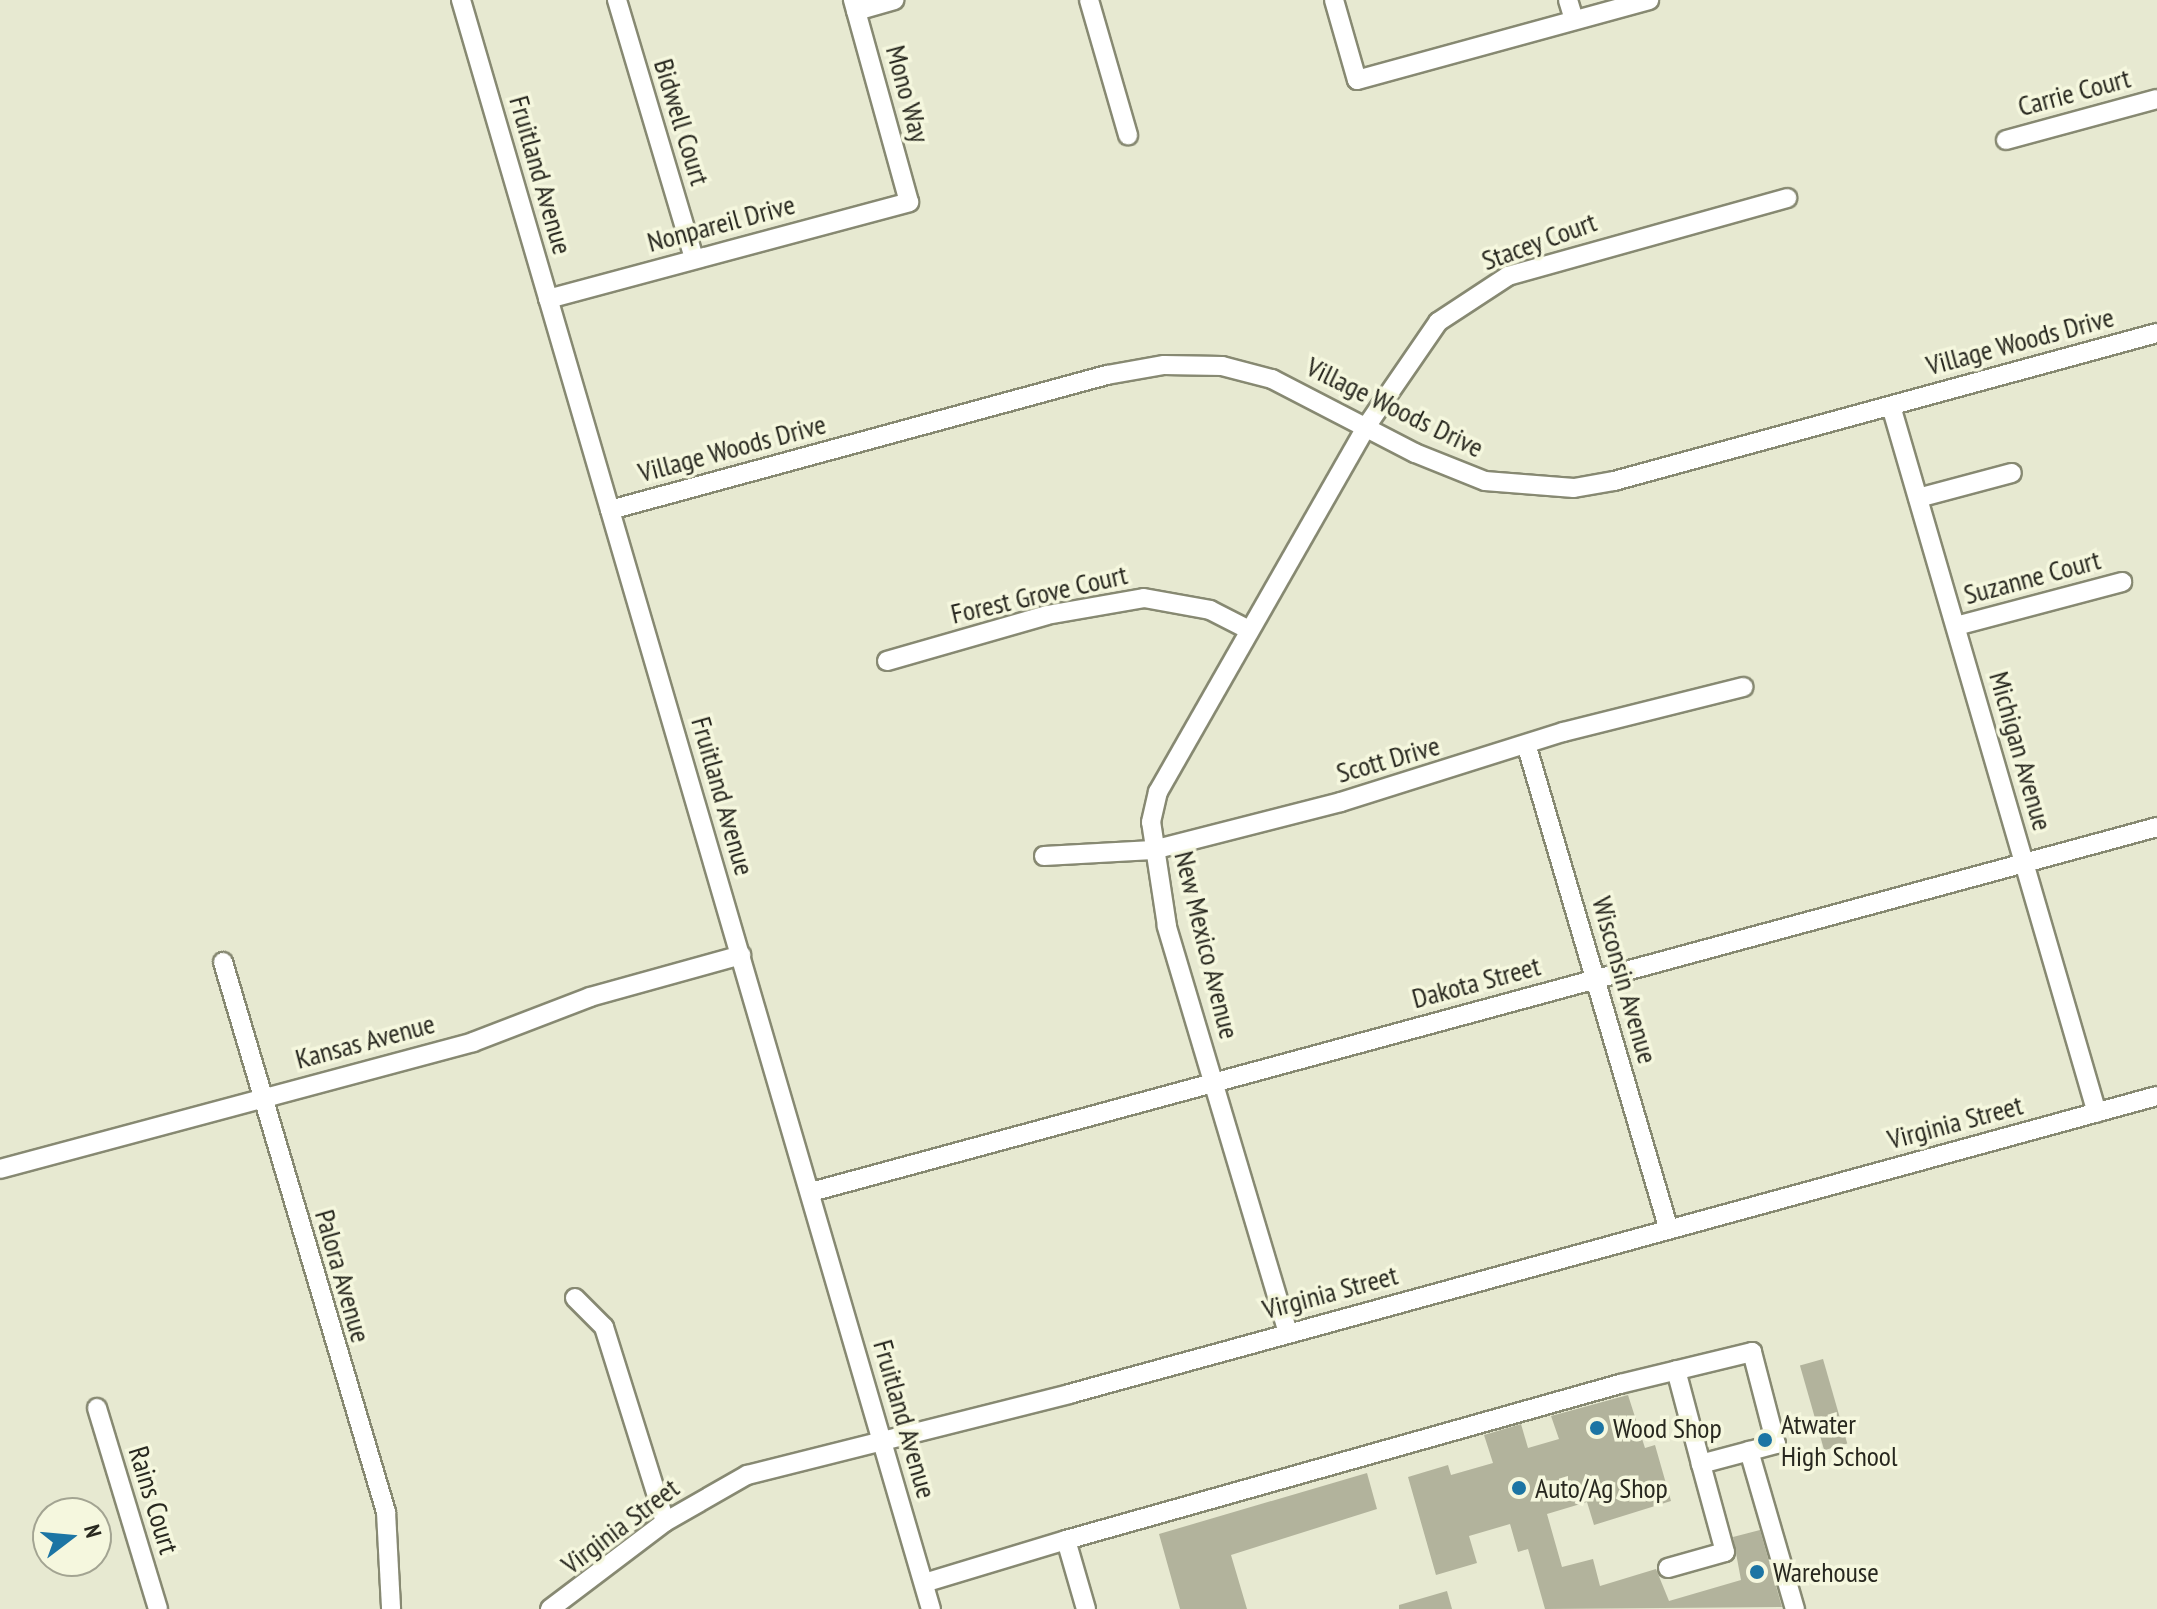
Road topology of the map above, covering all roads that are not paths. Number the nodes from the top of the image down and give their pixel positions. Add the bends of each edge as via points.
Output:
1 (461, 0) edge
2 (617, 0) edge
3 (894, 0) edge
4 (1089, 0) edge
5 (1334, 0) edge
6 (1568, 0) edge
7 (1649, 0) edge
8 (854, 5) edge
9 (1574, 20) junction
10 (2157, 99) edge
11 (1128, 135) dead end
12 (2006, 140) dead end
13 (1787, 198) dead end
14 (909, 202) joint
15 (694, 259) junction
16 (548, 299) junction
17 (2157, 333) edge
18 (1891, 406) junction
19 (1368, 424) junction
20 (2012, 473) dead end
21 (1918, 498) junction
22 (610, 510) junction
23 (2122, 582) dead end
24 (1956, 626) junction
25 (1249, 630) junction
26 (887, 661) dead end
27 (1743, 687) dead end
28 (1527, 747) junction
29 (2157, 827) edge
30 (1153, 850) junction
31 (1044, 856) dead end
32 (2025, 862) junction
33 (741, 955) junction
34 (223, 962) dead end
35 (1596, 978) junction
36 (1214, 1082) junction
37 (2157, 1096) edge
38 (262, 1098) junction
39 (2097, 1113) junction
40 (0, 1169) edge
41 (811, 1192) junction
42 (1669, 1230) junction
43 (575, 1298) dead end
44 (1288, 1333) junction
45 (1676, 1370) junction
46 (97, 1408) dead end
47 (882, 1441) junction
48 (1749, 1451) junction
49 (1701, 1464) junction
50 (665, 1522) junction
51 (1066, 1540) junction
52 (1668, 1568) dead end
53 (924, 1583) junction
54 (158, 1609) edge
55 (391, 1609) edge
56 (550, 1609) edge
57 (931, 1609) edge
58 (1086, 1609) edge
59 (1795, 1609) edge

1 - 16 street, Fruitland Avenue
2 - 15 street, Bidwell Court
3 - 8 street
4 - 11 street
5 - 9 street via 1357,80
6 - 9 street
7 - 9 street
8 - 14 street, Mono Way
10 - 12 street, Carrie Court
13 - 19 street, Stacey Court via 1508,276 1438,322
14 - 15 street, Nonpareil Drive
15 - 16 street, Nonpareil Drive
16 - 22 street, Fruitland Avenue
17 - 18 street, Village Woods Drive
18 - 19 street, Village Woods Drive via 1574,488 1485,481 1415,453
18 - 21 street, Michigan Avenue
19 - 22 street, Village Woods Drive via 1272,379 1222,366 1164,365 1107,375
19 - 25 street, New Mexico Avenue
20 - 21 street
21 - 24 street, Michigan Avenue
22 - 33 street, Fruitland Avenue
23 - 24 street, Suzanne Court
24 - 32 street, Michigan Avenue
25 - 26 street, Forest Grove Court via 1210,610 1144,598 1047,615
25 - 30 street, New Mexico Avenue via 1158,792 1151,822
27 - 28 street, Scott Drive via 1563,732
28 - 30 street, Scott Drive
28 - 35 street, Wisconsin Avenue
29 - 32 street, Dakota Street
30 - 31 street, Scott Drive
30 - 36 street, New Mexico Avenue via 1167,926
32 - 35 street, Dakota Street
32 - 39 street, Michigan Avenue
33 - 38 street, Kansas Avenue via 590,997 473,1042
33 - 41 street, Fruitland Avenue
34 - 38 street, Palora Avenue
35 - 36 street, Dakota Street
35 - 42 street, Wisconsin Avenue
36 - 41 street, Dakota Street
36 - 44 street, New Mexico Avenue
37 - 39 street, Virginia Street
38 - 40 street, Kansas Avenue
38 - 55 street, Palora Avenue via 386,1512
39 - 42 street, Virginia Street
41 - 47 street, Fruitland Avenue
42 - 44 street, Virginia Street
43 - 50 street via 604,1327
44 - 47 street, Virginia Street
45 - 48 street via 1752,1352 1776,1444
45 - 49 street
45 - 51 street
46 - 54 street, Rains Court
47 - 50 street, Virginia Street via 747,1475
47 - 53 street, Fruitland Avenue
48 - 49 street
48 - 59 street
49 - 52 street via 1725,1552
50 - 56 street, Virginia Street
51 - 53 street
51 - 58 street
53 - 57 street, Fruitland Avenue

